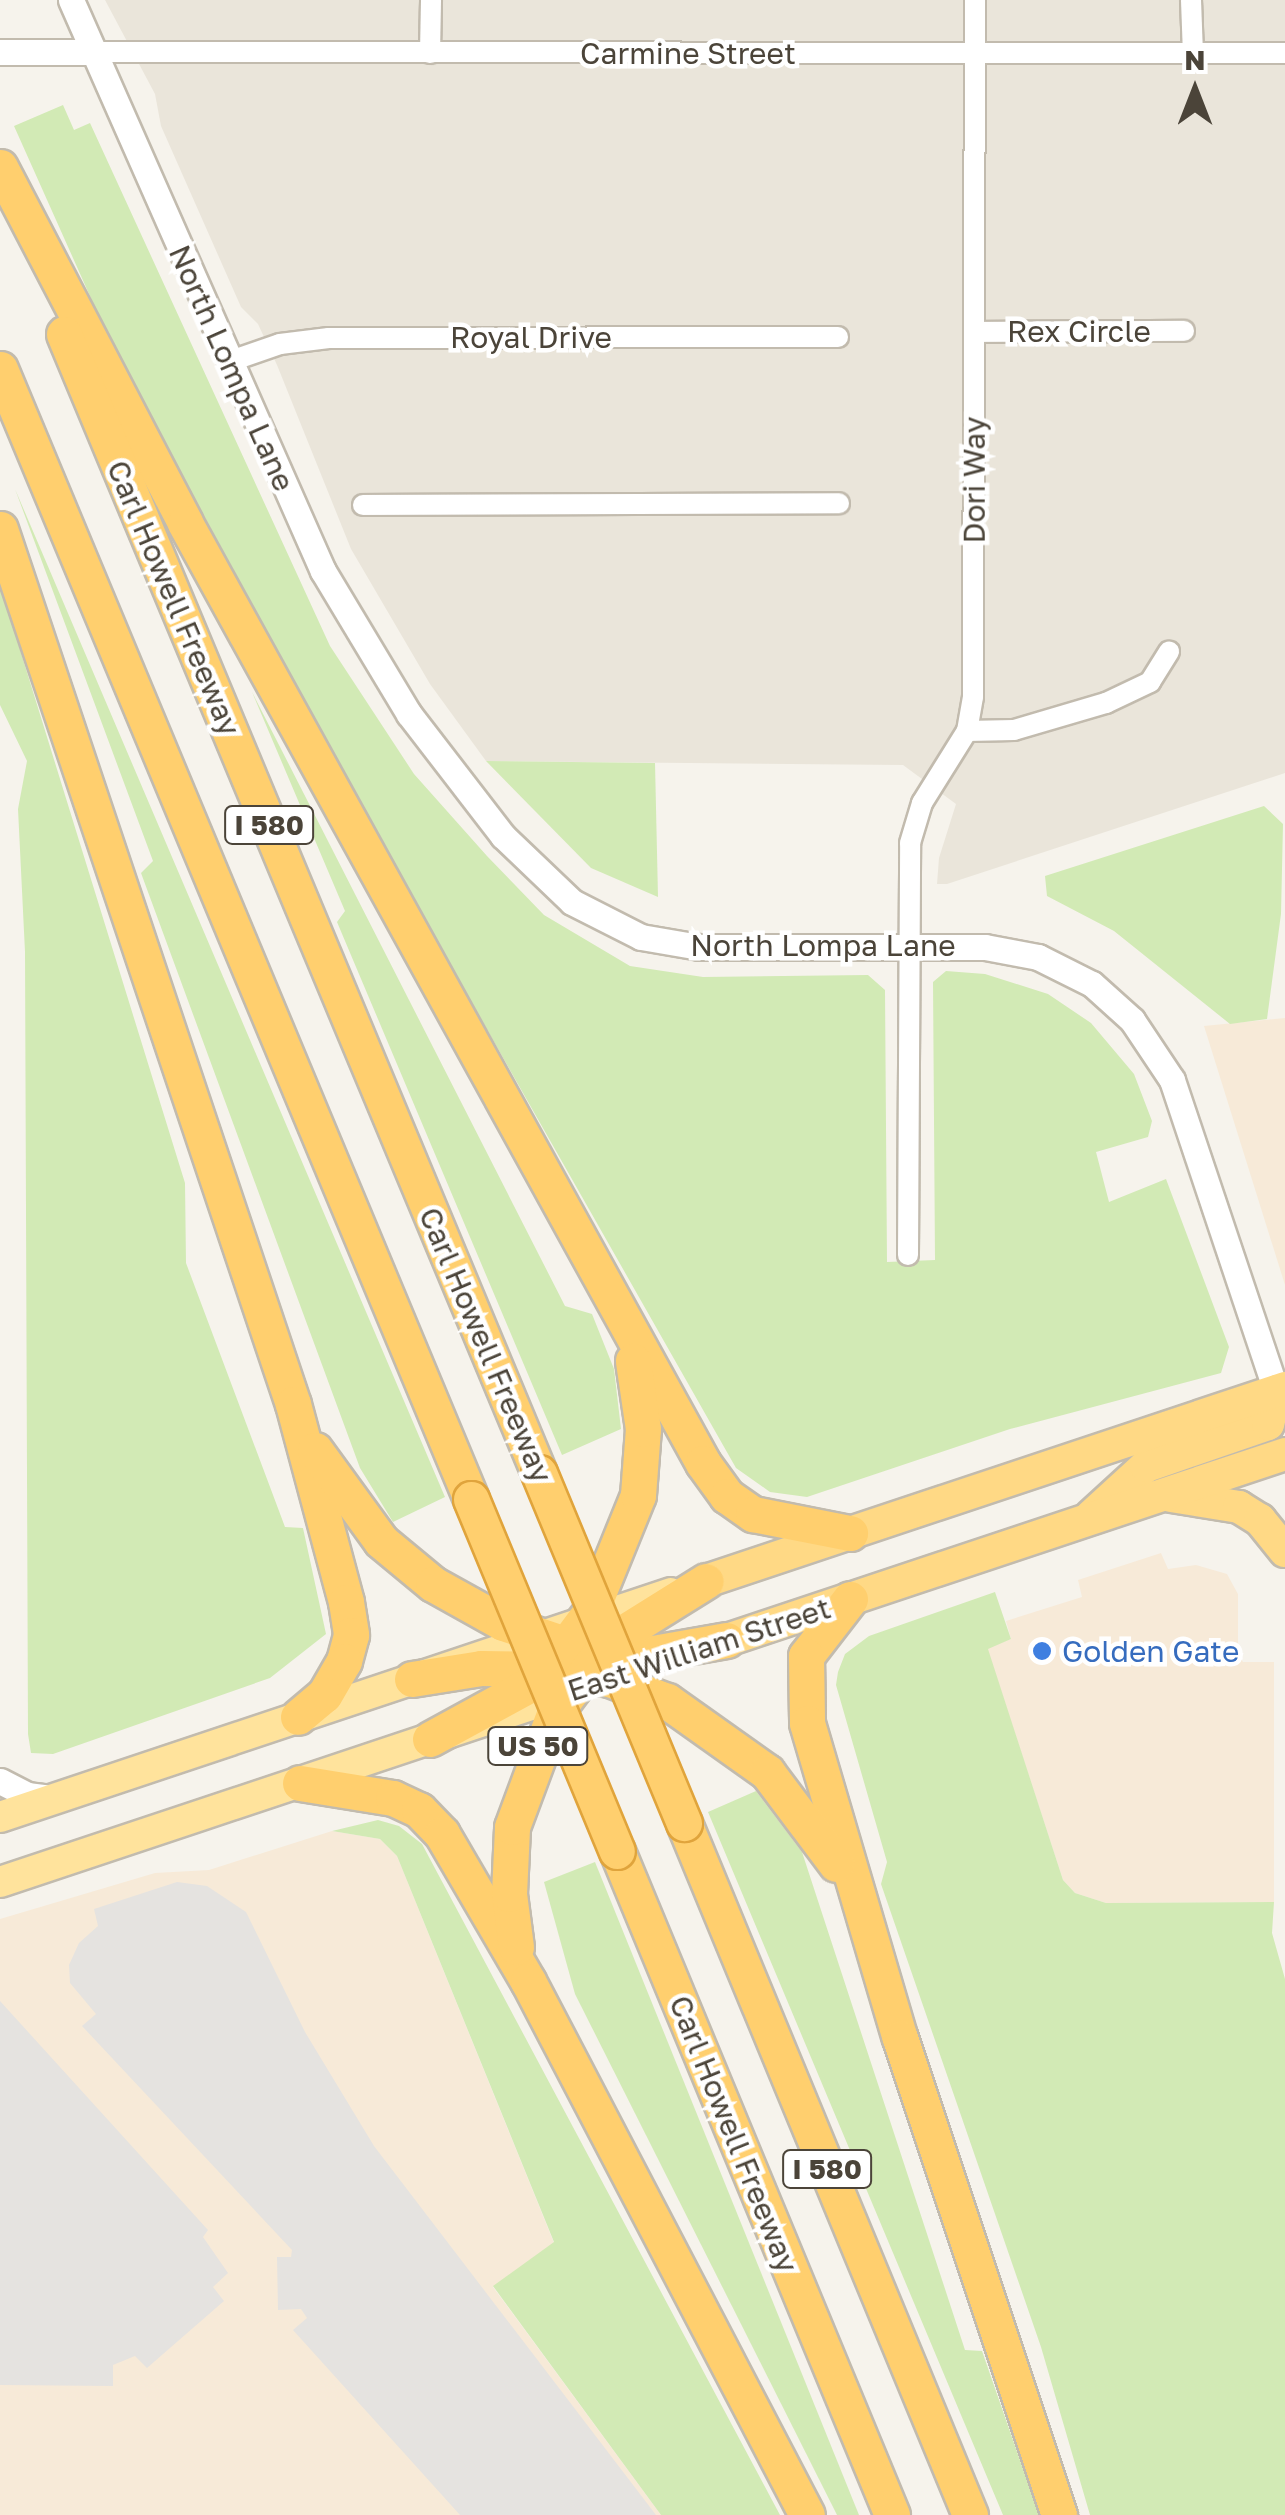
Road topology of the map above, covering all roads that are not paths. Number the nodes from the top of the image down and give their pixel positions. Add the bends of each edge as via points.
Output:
1 (71, 0) edge
2 (430, 0) edge
3 (975, 0) edge
4 (1191, 0) edge
5 (0, 52) edge
6 (91, 52) junction
7 (430, 53) junction
8 (975, 53) junction
9 (1285, 53) edge
10 (1193, 54) junction
11 (0, 167) edge
12 (0, 176) edge
13 (1184, 331) dead end
14 (974, 332) junction
15 (838, 337) dead end
16 (228, 362) junction
17 (0, 369) edge
18 (839, 503) dead end
19 (362, 505) dead end
20 (0, 529) edge
21 (1169, 652) dead end
22 (967, 731) junction
23 (907, 945) junction
24 (908, 1255) dead end
25 (603, 1291) junction
26 (1282, 1400) edge
27 (293, 1404) junction
28 (1285, 1454) edge
29 (1162, 1495) junction
30 (1088, 1519) junction
31 (850, 1534) junction
32 (1285, 1551) edge
33 (706, 1581) joint
34 (850, 1599) junction
35 (727, 1640) joint
36 (575, 1659) junction
37 (412, 1679) joint
38 (298, 1716) junction
39 (430, 1739) joint
40 (0, 1781) edge
41 (300, 1783) junction
42 (53, 1798) junction
43 (0, 1817) edge
44 (0, 1882) edge
45 (857, 1899) junction
46 (528, 1982) junction
47 (807, 2515) edge
48 (892, 2515) edge
49 (970, 2515) edge
50 (1059, 2515) edge

1 - 6 street, North Lompa Lane
2 - 7 street
3 - 8 street, Dori Way
4 - 10 street
5 - 6 street
6 - 7 street, Carmine Street
6 - 16 street, North Lompa Lane
7 - 8 street, Carmine Street
8 - 10 street, Carmine Street
8 - 14 street, Dori Way
9 - 10 street, Carmine Street
11 - 25 highway
12 - 49 highway, Carl Howell Freeway / I 580, bridge
13 - 14 street, Rex Circle
14 - 22 street, Dori Way via 974,680
15 - 16 street, Royal Drive via 329,338 280,344
16 - 23 street, North Lompa Lane via 323,571 378,665 455,777 549,883 599,920 662,942
17 - 48 highway, Carl Howell Freeway / I 580, bridge
18 - 19 street
20 - 27 highway
21 - 22 street via 1150,682 1126,695 1028,728
22 - 23 street, Dori Way via 916,817
23 - 24 street, Dori Way
23 - 26 street, North Lompa Lane via 1038,957 1082,977 1132,1020 1183,1106
25 - 31 highway via 727,1496 770,1521
25 - 36 highway via 636,1375 643,1456 630,1525
26 - 30 highway via 1268,1424 1146,1466
26 - 31 highway, East William Street / US 50
27 - 36 highway via 330,1477 380,1541 452,1596
27 - 38 highway via 351,1626 339,1672
28 - 29 highway, East William Street
29 - 30 highway, East William Street
29 - 32 highway via 1239,1508 1260,1520
30 - 34 highway, East William Street
31 - 33 highway, East William Street / US 50
33 - 36 highway, US 50
34 - 35 highway, East William Street
34 - 45 highway via 817,1634 802,1686
35 - 36 highway via 659,1656
36 - 37 highway
36 - 39 highway via 512,1700
36 - 45 highway via 686,1712 758,1763 812,1828
36 - 46 highway, US 50 via 529,1766 511,1836 510,1909
37 - 38 main road
38 - 42 main road
39 - 41 main road
40 - 42 street
41 - 44 main road
41 - 46 highway via 373,1791 426,1816
42 - 43 main road
45 - 50 highway
46 - 47 highway, US 50

